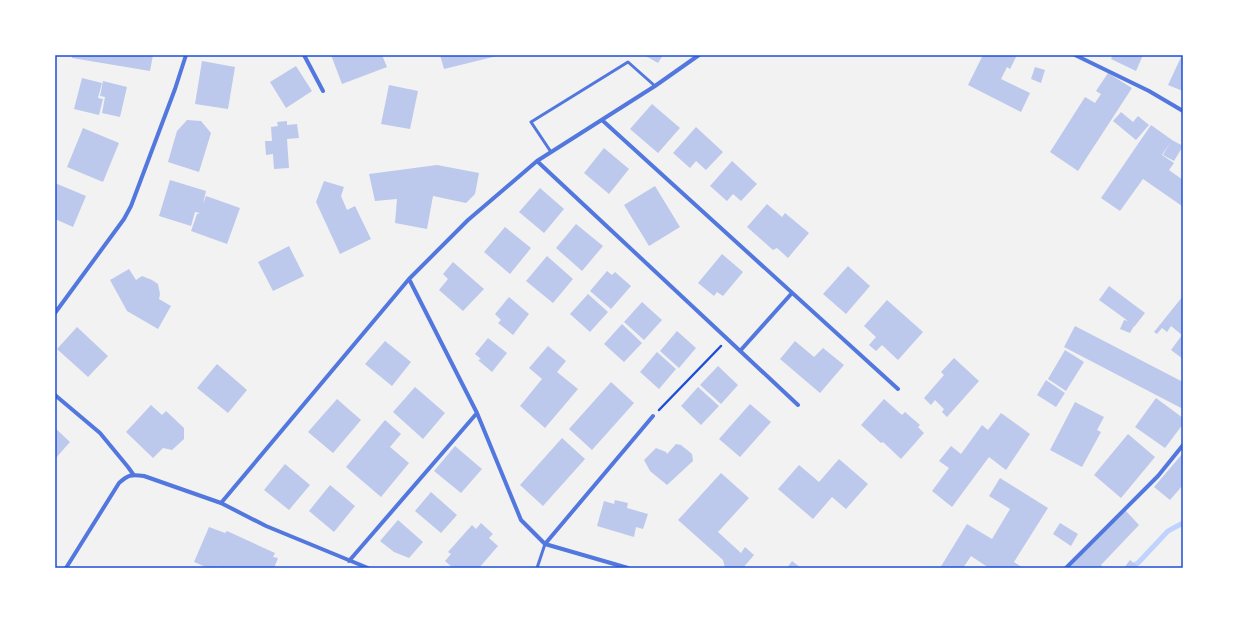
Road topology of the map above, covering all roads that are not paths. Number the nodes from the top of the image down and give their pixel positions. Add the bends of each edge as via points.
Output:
1 (186, 55) edge
2 (304, 55) edge
3 (699, 55) edge
4 (1075, 55) edge
5 (655, 86) junction
6 (323, 91) dead end
7 (1183, 111) edge
8 (602, 120) junction
9 (551, 152) junction
10 (537, 161) junction
11 (409, 279) junction
12 (792, 293) junction
13 (55, 313) edge
14 (740, 351) junction
15 (898, 389) dead end
16 (55, 395) edge
17 (798, 405) dead end
18 (478, 413) junction
19 (654, 416) road end
20 (1183, 445) edge
21 (133, 474) junction
22 (221, 504) junction
23 (545, 544) junction
24 (349, 561) junction
25 (66, 568) edge
26 (368, 568) edge
27 (537, 568) edge
28 (628, 568) edge
29 (1066, 568) edge

1 - 13 street via 131,206
2 - 6 street
3 - 5 street
4 - 7 street via 1149,91
5 - 8 street
5 - 9 lane via 628,62 531,122
8 - 9 street
8 - 12 street
9 - 10 street
10 - 11 street via 468,220
10 - 14 street
11 - 18 street
11 - 22 street
12 - 14 street
12 - 15 street
14 - 17 street
16 - 21 street via 100,433
18 - 23 street via 521,520
18 - 24 street
19 - 23 street
20 - 29 street via 1158,476
21 - 22 street
21 - 25 street via 119,483
22 - 24 street
23 - 27 lane
23 - 28 street
24 - 26 street

